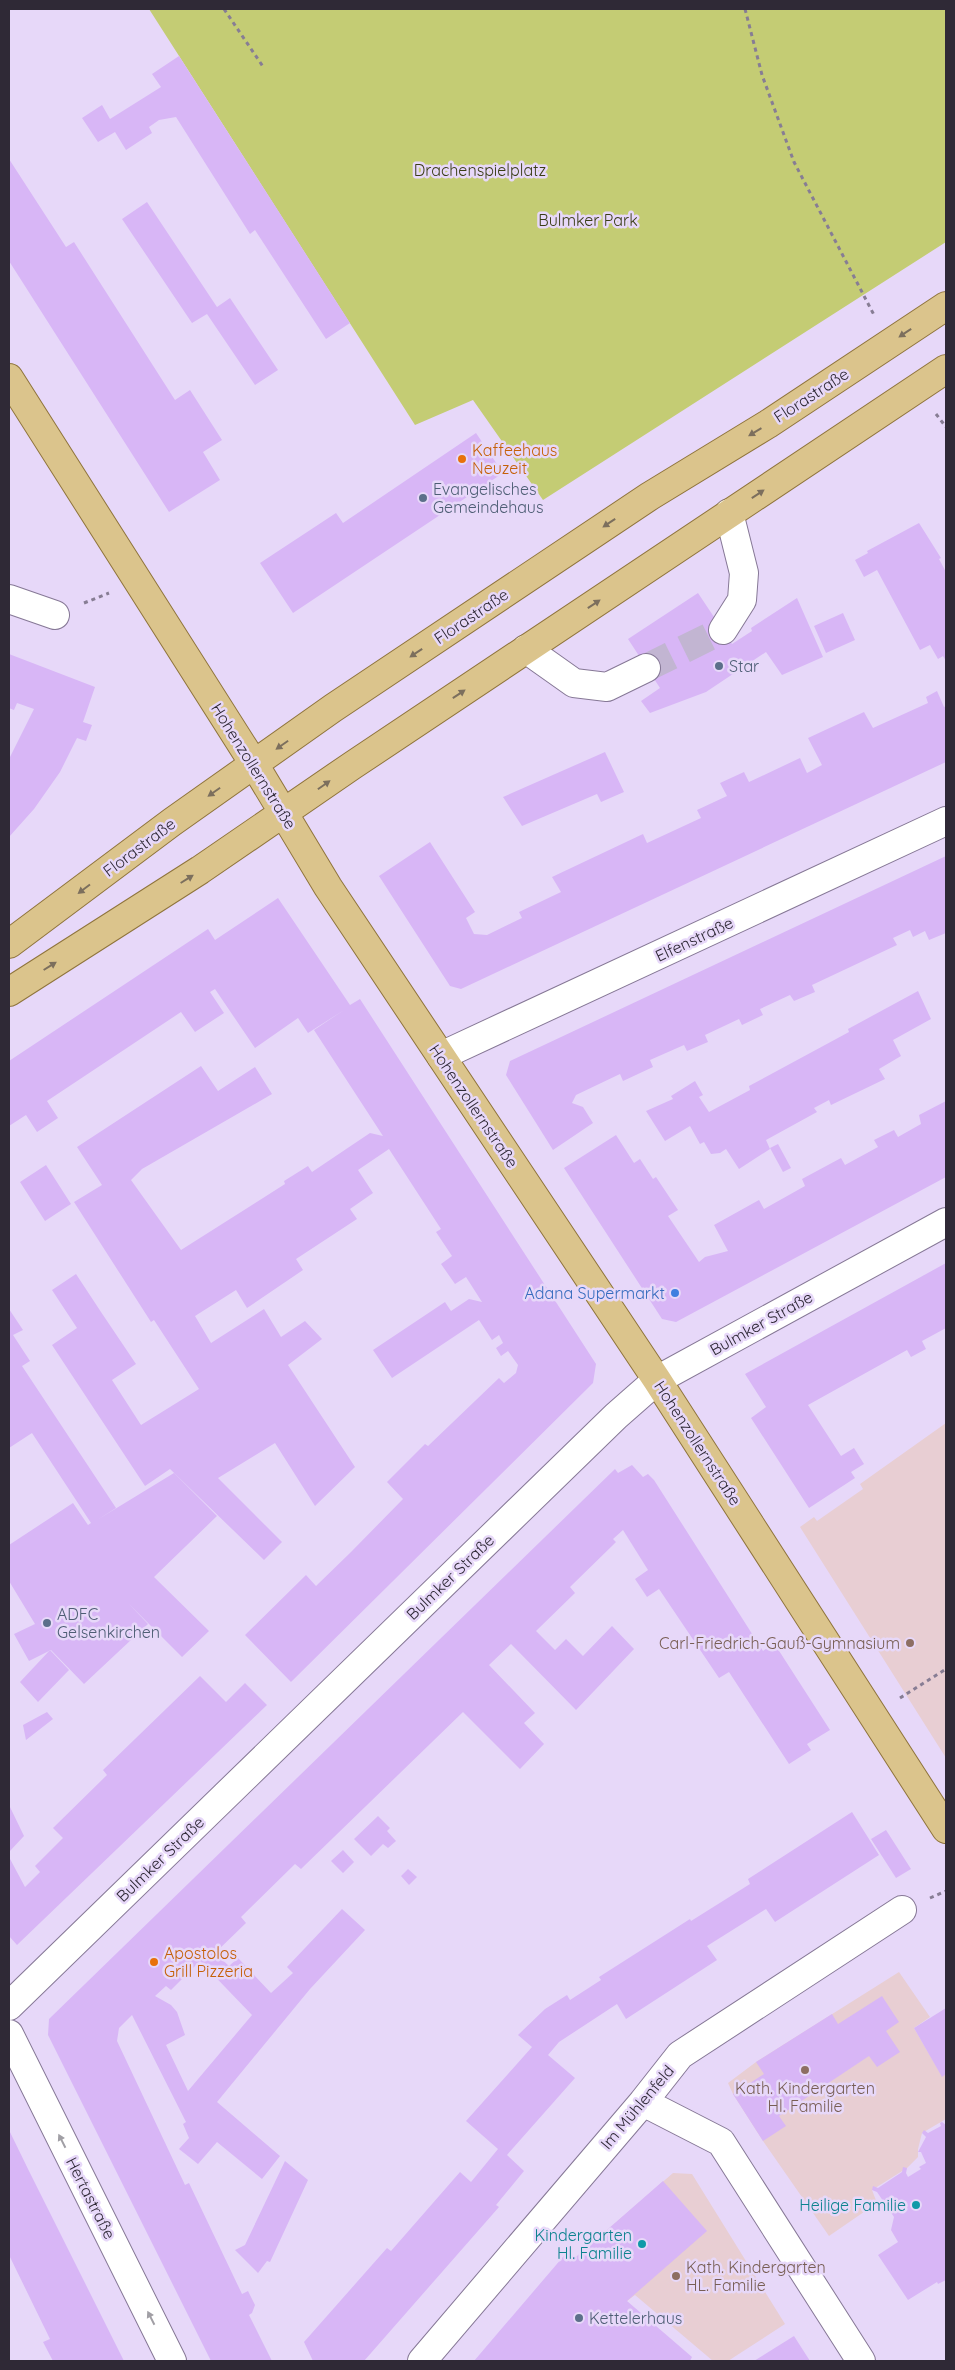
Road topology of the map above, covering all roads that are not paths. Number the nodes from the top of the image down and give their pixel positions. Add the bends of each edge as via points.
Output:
1 (946, 306) edge
2 (946, 369) edge
3 (9, 378) edge
4 (730, 513) junction
5 (9, 599) edge
6 (55, 615) road end
7 (723, 630) tunnel mouth
8 (526, 649) junction
9 (646, 668) tunnel mouth
10 (254, 764) junction
11 (284, 812) junction
12 (946, 821) edge
13 (9, 944) edge
14 (9, 992) edge
15 (441, 1056) junction
16 (946, 1222) edge
17 (657, 1380) junction
18 (946, 1829) edge
19 (902, 1910) dead end
20 (9, 2006) edge
21 (9, 2034) edge
22 (643, 2102) junction
23 (172, 2361) edge
24 (422, 2361) edge
25 (861, 2361) edge

1 -> 10 main road, Florastraße via 768,424 650,496
4 -> 2 main road
3 - 10 main road, Hohenzollernstraße
4 - 7 street via 744,573 742,600
8 -> 4 main road
5 - 6 street
8 - 9 street via 574,683 607,687
11 -> 8 main road
10 - 11 main road, Hohenzollernstraße
10 -> 13 main road, Florastraße
14 -> 11 main road via 200,870
11 - 15 main road, Hohenzollernstraße via 328,887
12 - 15 street, Elfenstraße
15 - 17 main road, Hohenzollernstraße
16 - 17 street, Bulmker Straße
17 - 18 main road, Hohenzollernstraße
17 - 20 street, Bulmker Straße via 616,1416
19 - 22 street, Im Mühlenfeld via 680,2054
23 -> 21 street, Hertastraße
22 - 24 street, Im Mühlenfeld
22 - 25 street via 720,2142

